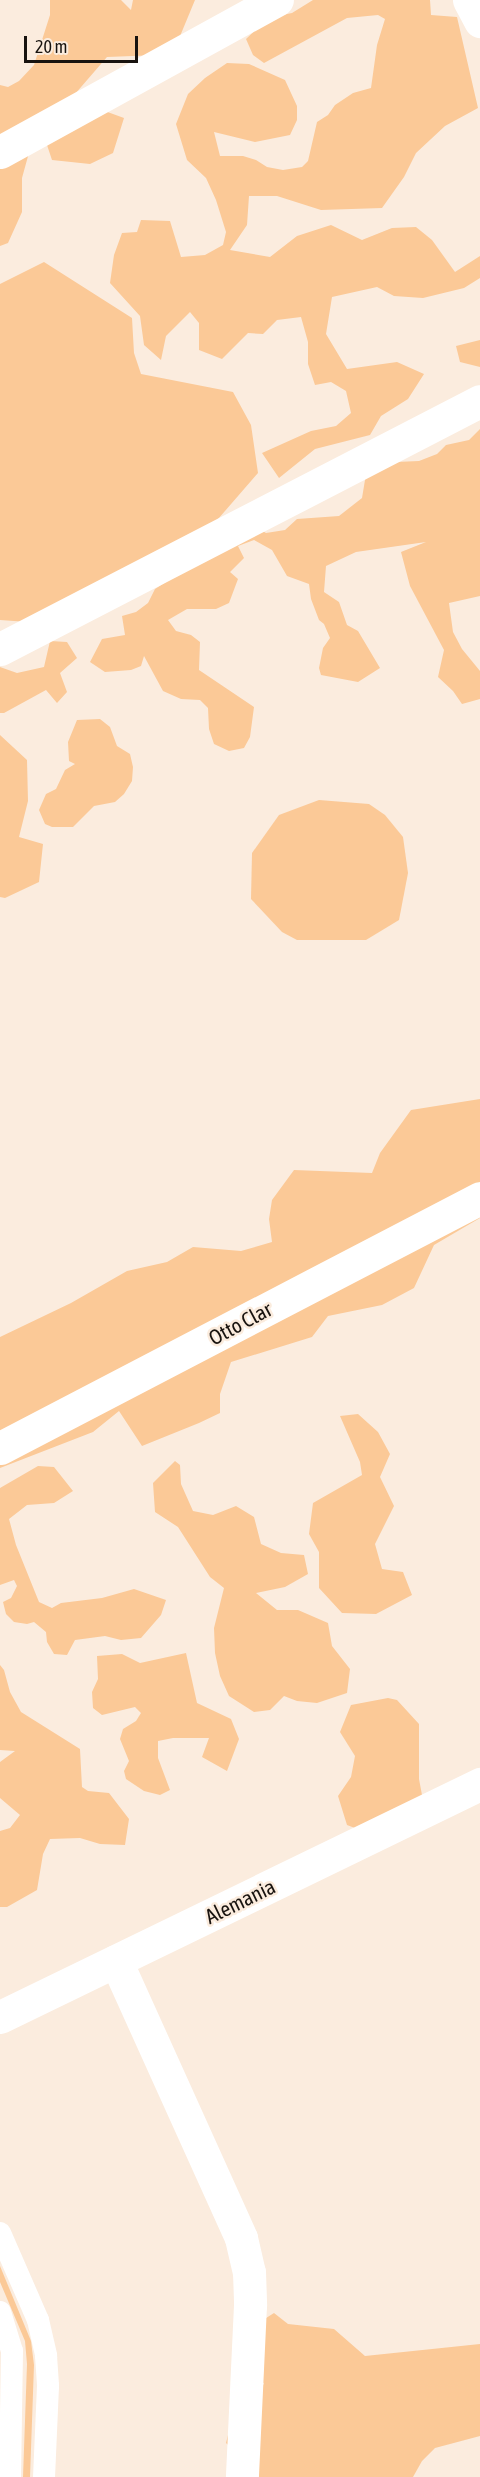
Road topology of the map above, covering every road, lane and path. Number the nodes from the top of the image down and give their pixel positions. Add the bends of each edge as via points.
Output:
1 (277, 0) edge
2 (469, 0) edge
3 (480, 21) edge
4 (0, 152) edge
5 (480, 401) edge
6 (0, 649) edge
7 (480, 1198) edge
8 (0, 1448) edge
9 (480, 1784) edge
10 (116, 1961) junction
11 (0, 2017) edge
12 (0, 2233) edge
13 (0, 2312) edge
14 (10, 2477) edge
15 (44, 2477) edge
16 (242, 2477) edge

1 - 4 street
2 - 3 street
5 - 6 street
7 - 8 street, Otto Clar
9 - 10 street, Alemania
10 - 11 street, Alemania
10 - 16 street via 242,2238 250,2305
12 - 15 lane via 38,2320 46,2356
13 - 14 lane via 12,2351

